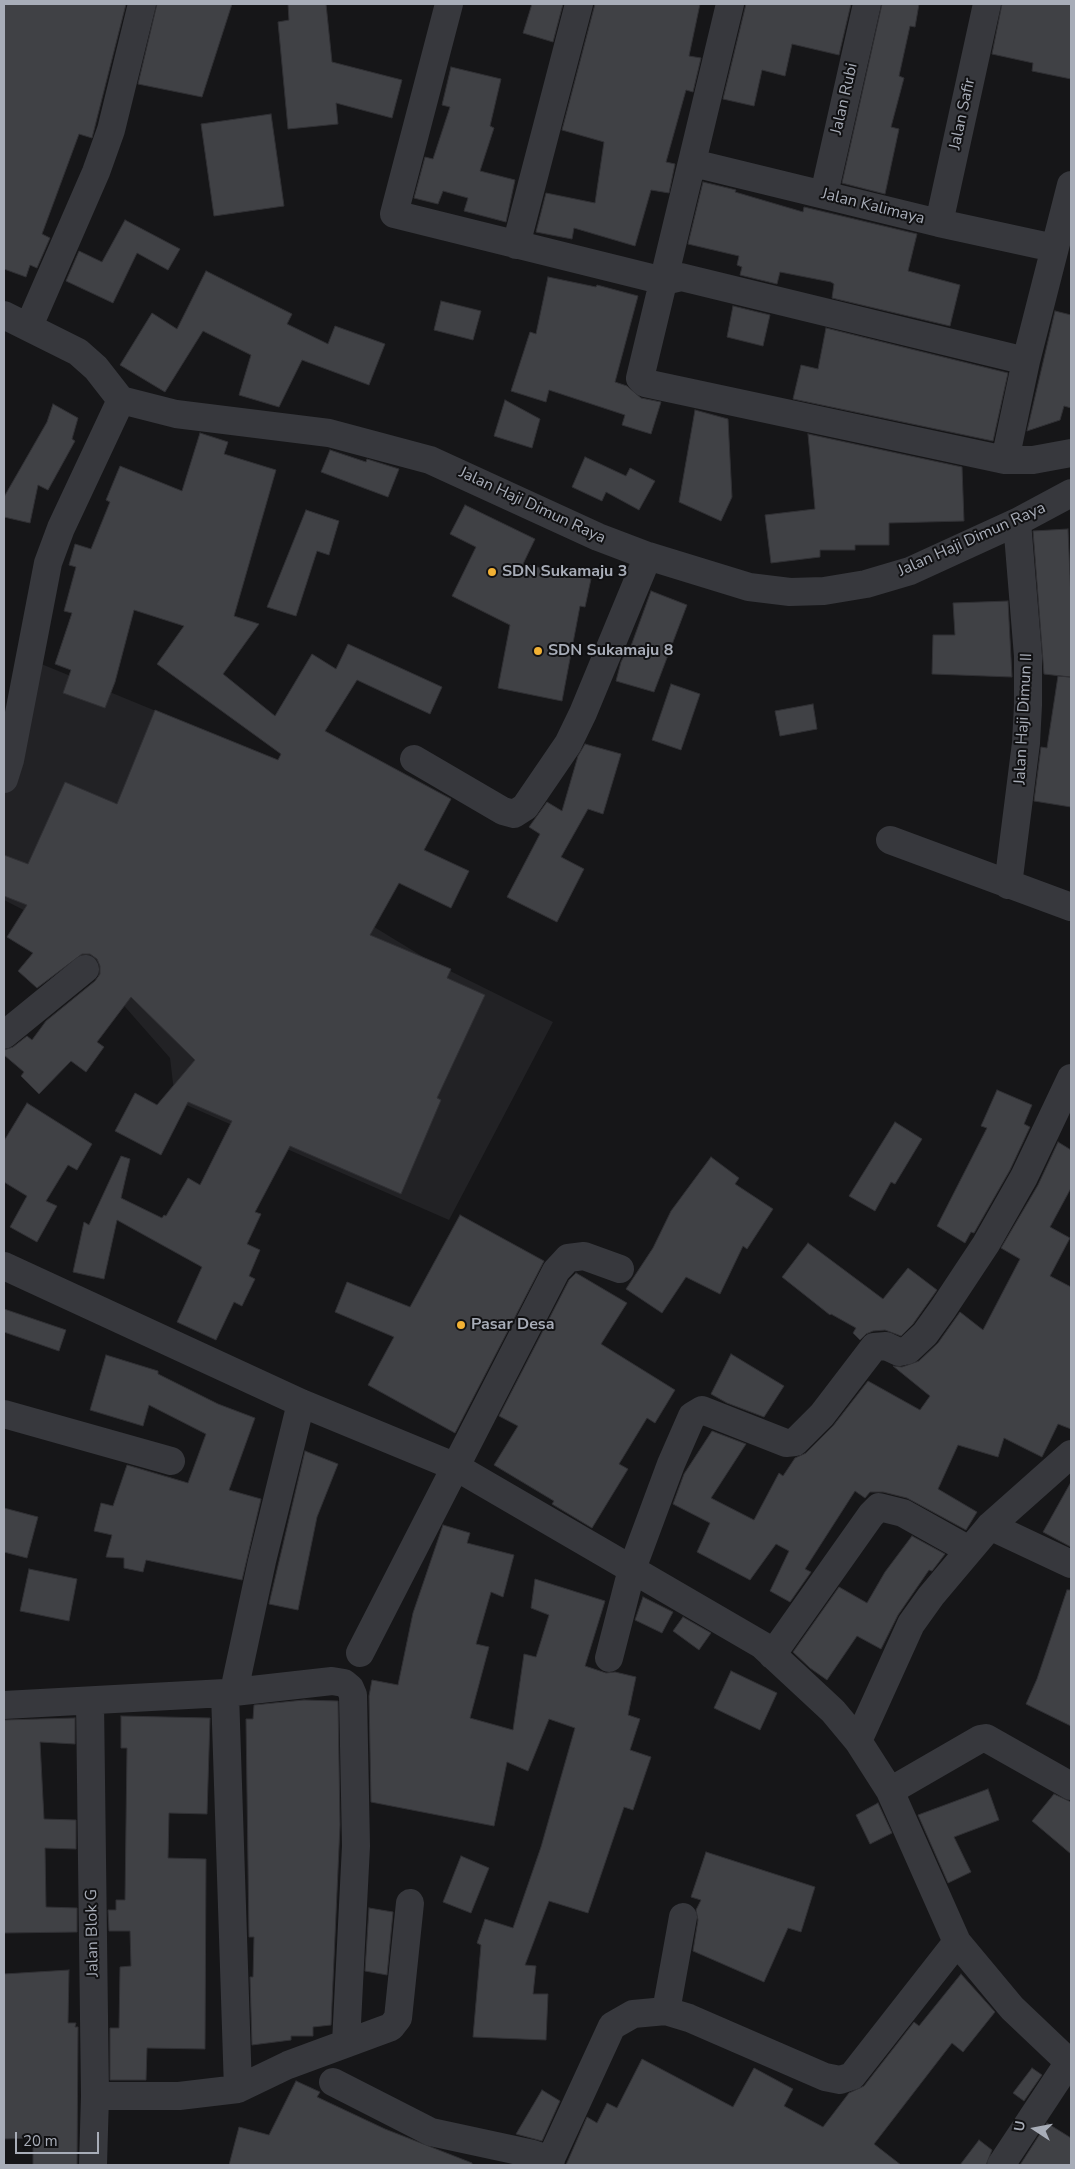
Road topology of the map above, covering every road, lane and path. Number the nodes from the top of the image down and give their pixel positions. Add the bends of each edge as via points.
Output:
1 (142, 4) edge
2 (449, 4) edge
3 (579, 4) edge
4 (730, 4) edge
5 (867, 4) edge
6 (987, 4) edge
7 (693, 163) junction
8 (1071, 185) edge
9 (824, 194) junction
10 (939, 223) junction
11 (516, 245) junction
12 (1054, 248) junction
13 (664, 281) junction
14 (12, 324) edge
15 (1026, 360) junction
16 (121, 400) junction
17 (1071, 453) edge
18 (1005, 460) junction
19 (1071, 493) edge
20 (1017, 522) junction
21 (648, 556) junction
22 (414, 759) dead end
23 (4, 779) edge
24 (890, 840) dead end
25 (1008, 885) junction
26 (1071, 907) edge
27 (85, 969) dead end
28 (4, 1036) edge
29 (1071, 1078) edge
30 (4, 1266) edge
31 (620, 1269) dead end
32 (301, 1403) junction
33 (4, 1414) edge
34 (171, 1461) dead end
35 (1067, 1465) edge
36 (456, 1467) junction
37 (990, 1526) junction
38 (969, 1550) junction
39 (1071, 1564) edge
40 (632, 1569) junction
41 (360, 1653) dead end
42 (772, 1655) junction
43 (609, 1658) dead end
44 (229, 1692) junction
45 (90, 1701) junction
46 (4, 1704) edge
47 (858, 1741) junction
48 (1071, 1786) edge
49 (890, 1791) junction
50 (410, 1903) dead end
51 (683, 1917) dead end
52 (957, 1942) junction
53 (666, 2011) junction
54 (346, 2043) junction
55 (1070, 2063) edge
56 (333, 2082) dead end
57 (238, 2089) junction
58 (95, 2096) junction
59 (549, 2163) edge
60 (93, 2165) edge
61 (1001, 2165) edge

1 - 14 street via 111,130 96,172
2 - 11 street via 394,214
3 - 11 street
4 - 7 street
5 - 9 street, Jalan Rubi
6 - 10 street, Jalan Safir
7 - 9 street, Jalan Kalimaya
7 - 13 street via 680,205
8 - 12 street
9 - 10 street, Jalan Kalimaya
10 - 12 street, Jalan Kalimaya
11 - 13 street
12 - 15 street
13 - 15 street via 680,277
13 - 18 street via 642,364 640,378 645,383
14 - 16 street via 78,352 96,368
15 - 18 street
16 - 21 street, Jalan Haji Dimun Raya via 176,414 329,434 421,457 557,520
16 - 23 street via 60,528 48,564
17 - 18 street via 1033,460
19 - 20 street, Jalan Haji Dimun Raya
20 - 21 street, Jalan Haji Dimun Raya via 910,571 866,584 824,591 790,592 749,587
20 - 25 street, Jalan Haji Dimun II via 1028,656 1028,705
21 - 22 street via 584,714 568,744 525,807 514,814 502,811
24 - 25 street
25 - 26 street
27 - 28 street
29 - 40 street via 1024,1177 986,1244 925,1334 908,1350 899,1352 886,1346 874,1347 822,1415 795,1442 786,1443 702,1410 692,1416
30 - 32 street
31 - 36 street via 584,1256 568,1258 556,1271
32 - 36 street
32 - 44 street
33 - 34 street
35 - 37 street
36 - 40 street
36 - 41 street
37 - 38 street
37 - 39 street
38 - 42 street via 903,1513 879,1507
38 - 47 street via 911,1624
40 - 42 street
40 - 43 street
42 - 47 street via 833,1711
44 - 45 street
44 - 54 street via 332,1681 344,1684 353,1695 356,1846
44 - 57 street
45 - 46 street
45 - 58 street, Jalan Blok G
47 - 49 street
48 - 49 street via 986,1738 980,1738
49 - 52 street
50 - 54 street via 398,2018 390,2027
51 - 53 street
52 - 53 street via 852,2076 840,2080 825,2077
52 - 55 street via 1012,2008
53 - 59 street via 633,2014 612,2026
54 - 57 street
55 - 61 street
56 - 59 street via 431,2132 533,2154
57 - 58 street via 179,2096
58 - 60 street, Jalan Blok G

